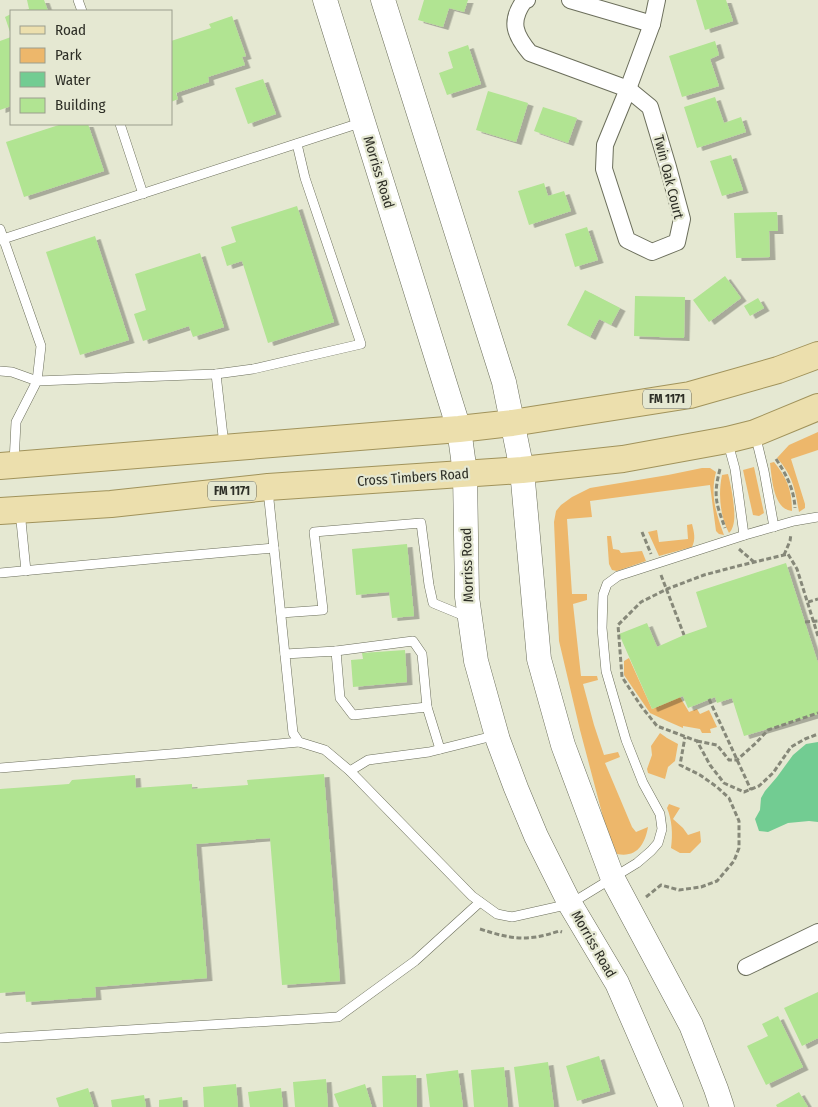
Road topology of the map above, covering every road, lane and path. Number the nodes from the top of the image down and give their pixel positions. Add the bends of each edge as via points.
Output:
1 (325, 0) edge
2 (383, 0) edge
3 (527, 0) edge
4 (570, 0) edge
5 (657, 0) edge
6 (652, 24) junction
7 (628, 89) junction
8 (363, 122) junction
9 (120, 125) edge
10 (298, 144) junction
11 (143, 194) junction
12 (0, 229) edge
13 (2, 240) edge
14 (818, 356) edge
15 (0, 371) edge
16 (216, 374) junction
17 (37, 381) junction
18 (818, 407) edge
19 (512, 423) junction
20 (459, 428) junction
21 (755, 433) junction
22 (728, 440) junction
23 (225, 447) junction
24 (775, 458) dead end
25 (7, 465) edge
26 (522, 470) junction
27 (465, 474) junction
28 (268, 487) junction
29 (10, 511) edge
30 (818, 517) edge
31 (794, 521) junction
32 (774, 527) junction
33 (642, 532) dead end
34 (744, 535) junction
35 (274, 548) junction
36 (784, 555) junction
37 (656, 564) junction
38 (26, 571) junction
39 (0, 573) edge
40 (667, 589) junction
41 (818, 599) edge
42 (808, 602) junction
43 (281, 613) junction
44 (470, 619) junction
45 (805, 622) dead end
46 (816, 622) edge
47 (684, 635) dead end
48 (818, 636) edge
49 (336, 651) junction
50 (285, 654) junction
51 (708, 699) dead end
52 (427, 707) junction
53 (818, 713) edge
54 (818, 734) edge
55 (497, 735) junction
56 (685, 737) junction
57 (696, 741) junction
58 (299, 742) junction
59 (440, 749) junction
60 (737, 760) junction
61 (0, 768) edge
62 (350, 771) junction
63 (750, 790) junction
64 (613, 879) junction
65 (480, 902) junction
66 (639, 902) dead end
67 (570, 904) junction
68 (480, 929) dead end
69 (818, 932) edge
70 (568, 934) dead end
71 (746, 967) dead end
72 (0, 1038) edge
73 (671, 1107) edge
74 (722, 1107) edge

1 - 8 main road, Morriss Road
2 - 19 main road via 504,382
3 - 7 street, Twin Oak Court via 519,7 514,27 530,53
4 - 6 street
5 - 6 street, Twin Oak Court
6 - 7 street, Twin Oak Court
7 - 7 street, Twin Oak Court via 605,145 604,169 627,240 652,252 677,242 682,219 650,107
8 - 10 lane
8 - 20 main road, Morriss Road
9 - 11 lane
10 - 11 lane
10 - 16 lane via 305,178 361,344 253,369
11 - 13 lane
12 - 13 lane
13 - 17 lane via 41,346
14 - 19 main road, FM 1171 via 690,395
15 - 17 lane
16 - 17 lane
16 - 23 lane
17 - 25 lane via 16,422
18 - 21 main road, Cross Timbers Road / FM 1171
19 - 20 main road, FM 1171
19 - 26 main road
20 - 23 main road, FM 1171
20 - 27 main road, Morriss Road
21 - 22 main road, Cross Timbers Road / FM 1171
21 - 32 lane
22 - 26 main road, Cross Timbers Road / FM 1171 via 623,459
22 - 34 lane
23 - 25 main road, FM 1171
24 - 31 path via 795,497
26 - 27 main road, Cross Timbers Road / FM 1171
26 - 64 main road via 540,660 563,745
27 - 28 main road, Cross Timbers Road / FM 1171
27 - 44 main road, Morriss Road
28 - 29 main road, Cross Timbers Road / FM 1171
28 - 35 lane
29 - 38 lane
30 - 31 lane
31 - 32 lane
31 - 36 path
32 - 34 lane
33 - 37 path
34 - 37 lane
35 - 38 lane
35 - 43 lane
36 - 40 path via 704,575
36 - 42 path via 788,554 798,569
37 - 40 path
37 - 64 lane via 618,576 607,584 603,595 606,671 626,740 642,783 660,814 662,829 651,852
38 - 39 lane
40 - 47 path
40 - 56 path via 641,602 618,625 622,676 657,726
41 - 42 path
42 - 46 path
43 - 44 lane via 323,610 314,532 421,523 432,603
43 - 50 lane
44 - 55 main road, Morriss Road via 476,660
45 - 46 path
46 - 48 path
49 - 50 lane
49 - 52 lane via 340,698 353,715
49 - 52 lane via 413,641 422,654
50 - 58 lane via 293,734
51 - 60 path
52 - 59 lane
53 - 60 path via 768,730
54 - 63 path via 791,747 773,773
55 - 59 lane
55 - 67 main road, Morriss Road via 536,836
56 - 57 path
56 - 66 path via 680,765 700,775 729,798 739,821 738,848 734,860 718,880 701,887 678,890 661,885
57 - 60 path via 717,745 729,760
57 - 63 path via 724,782 744,792
58 - 61 lane
58 - 62 lane via 325,750
59 - 62 lane via 368,760
60 - 63 path
62 - 65 lane
64 - 67 lane
64 - 74 main road via 691,1025
65 - 67 lane via 497,914 512,917
65 - 72 lane via 415,961 338,1017
67 - 73 main road, Morriss Road via 616,983
68 - 70 path via 526,939 559,931
69 - 71 street

